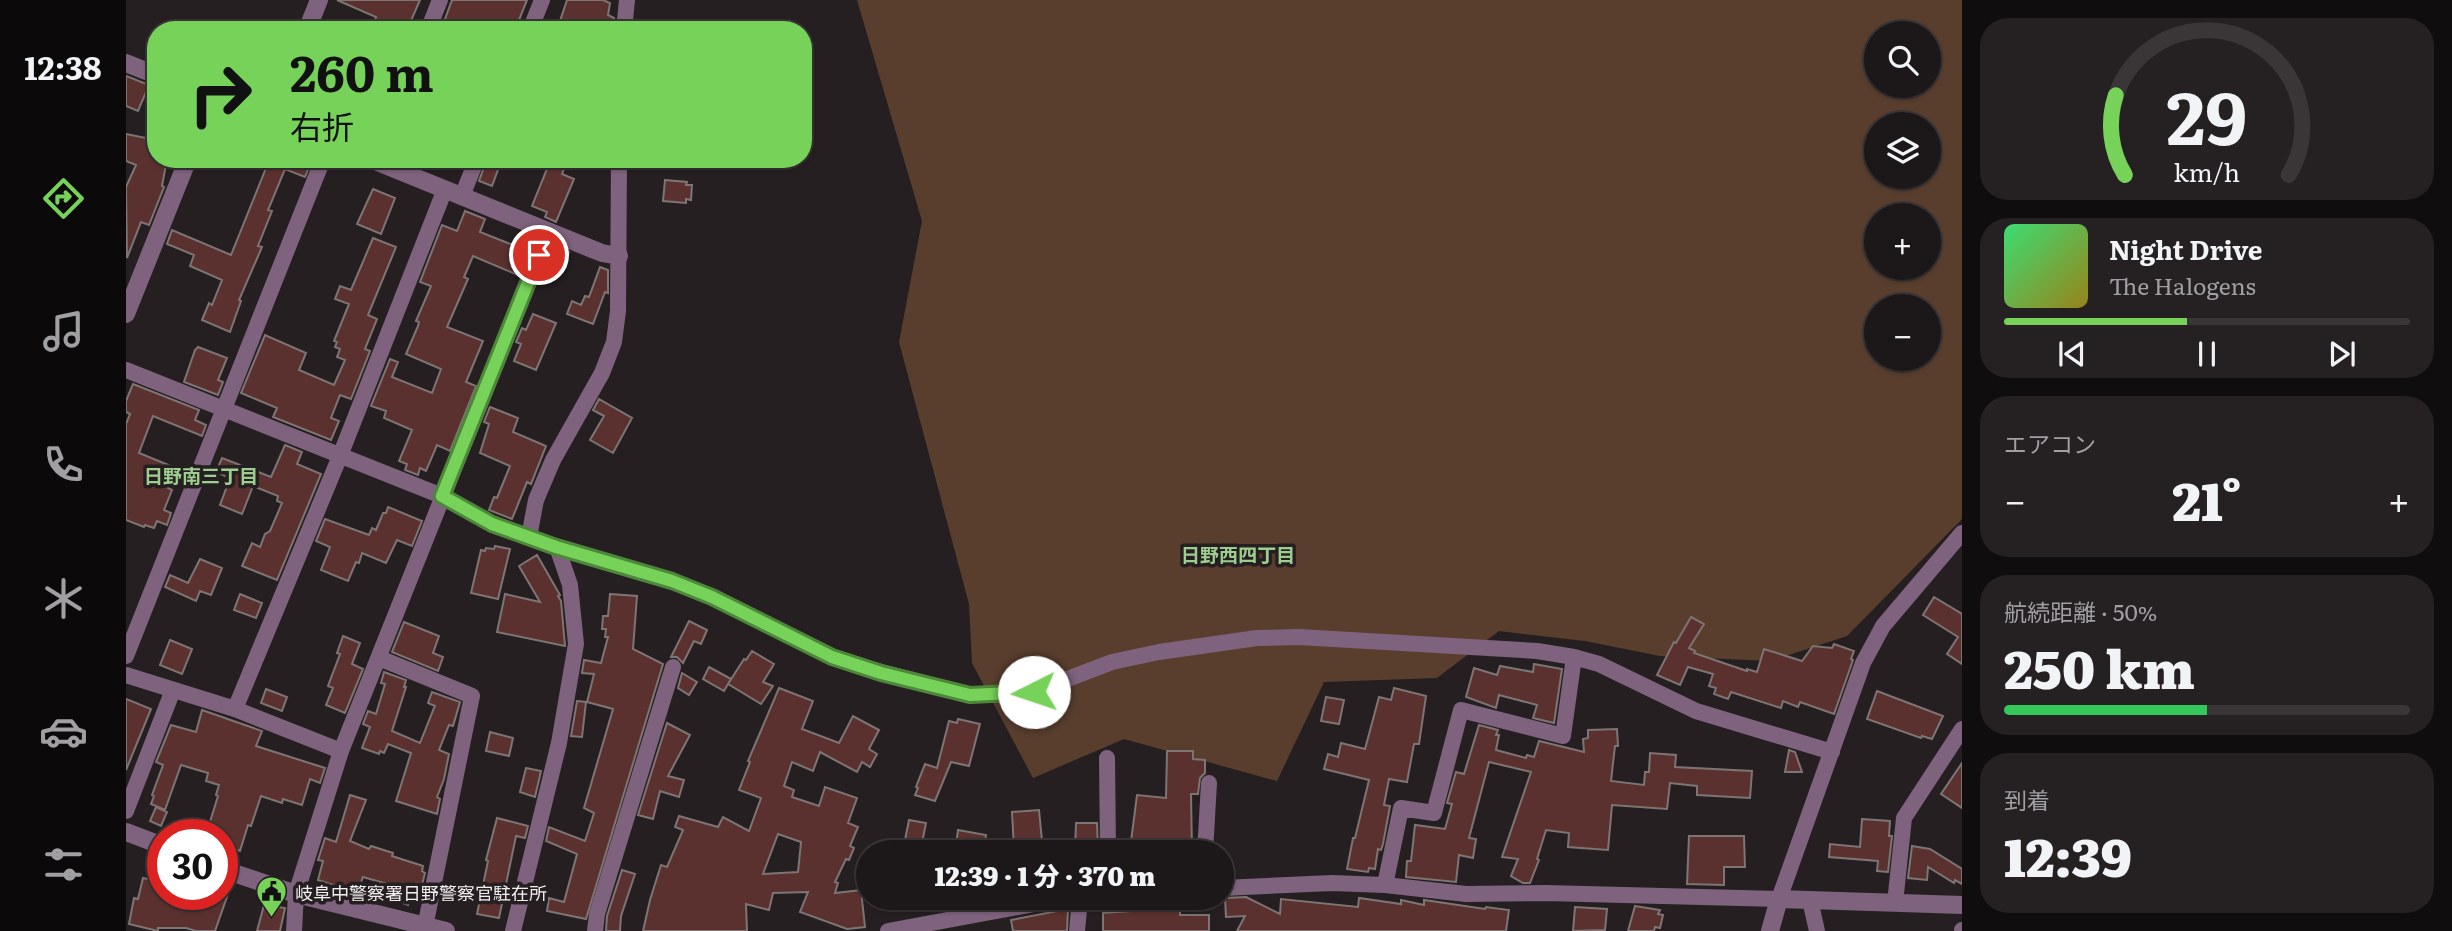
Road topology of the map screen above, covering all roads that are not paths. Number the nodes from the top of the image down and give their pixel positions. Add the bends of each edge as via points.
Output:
1 (319, 0) edge
2 (440, 0) edge
3 (542, 0) edge
4 (627, 0) edge
5 (311, 21) edge
6 (432, 21) edge
7 (534, 21) edge
8 (625, 21) edge
9 (126, 63) edge
10 (147, 71) edge
11 (184, 168) edge
12 (319, 168) edge
13 (394, 168) edge
14 (473, 168) edge
15 (619, 168) edge
16 (445, 189) junction
17 (462, 196) junction
18 (549, 231) junction
19 (619, 256) junction
20 (126, 314) edge
21 (126, 370) edge
22 (225, 409) junction
23 (340, 456) junction
24 (442, 496) junction
25 (1962, 533) edge
26 (529, 537) junction
27 (556, 547) junction
28 (1955, 554) edge
29 (126, 656) edge
30 (1574, 657) junction
31 (379, 658) junction
32 (673, 667) dead end
33 (126, 675) edge
34 (173, 690) junction
35 (235, 709) junction
36 (1962, 729) edge
37 (341, 751) junction
38 (1832, 752) junction
39 (1107, 758) dead end
40 (1209, 783) dead end
41 (126, 811) edge
42 (126, 832) edge
43 (147, 840) edge
44 (1108, 840) edge
45 (1206, 840) edge
46 (238, 874) edge
47 (1385, 885) junction
48 (1234, 887) edge
49 (296, 894) junction
50 (1779, 899) junction
51 (1810, 900) junction
52 (1895, 903) junction
53 (1962, 905) edge
54 (1001, 910) edge
55 (1079, 910) edge
56 (425, 927) junction
57 (294, 931) edge
58 (446, 931) edge
59 (513, 931) edge
60 (595, 931) edge
61 (888, 931) edge
62 (1077, 931) edge
63 (1770, 931) edge
64 (1817, 931) edge

1 - 5 street
2 - 6 street
3 - 7 street
4 - 8 street
9 - 10 street
11 - 20 street
12 - 22 street
13 - 16 street
14 - 17 street
15 - 19 street
16 - 17 street
16 - 23 street
17 - 18 street
18 - 19 street
18 - 24 street
19 - 26 street via 614,342 602,373 553,460 536,500
21 - 22 street
22 - 23 street
22 - 29 street
23 - 24 street
23 - 35 street
24 - 26 street via 492,524
24 - 31 street
25 - 28 street
26 - 27 street
27 - 30 street via 672,581 832,657 970,695 1034,692 1112,662 1257,638 1445,645
27 - 59 street via 570,585 576,644 559,743
28 - 38 street via 1883,626 1863,663
30 - 38 street via 1599,664 1696,711
30 - 47 street via 1563,736 1461,710 1434,813 1401,808
31 - 37 street
31 - 56 street via 472,696
32 - 60 street
33 - 34 street
34 - 35 street
34 - 41 street
35 - 37 street
36 - 52 street via 1905,818
37 - 49 street
38 - 50 street
39 - 44 street
40 - 45 street
42 - 43 street
46 - 49 street
47 - 48 street
47 - 50 street via 1466,894
49 - 56 street
49 - 57 street
50 - 51 street
50 - 63 street
51 - 52 street
51 - 64 street
52 - 53 street
54 - 61 street
55 - 62 street
56 - 58 street

